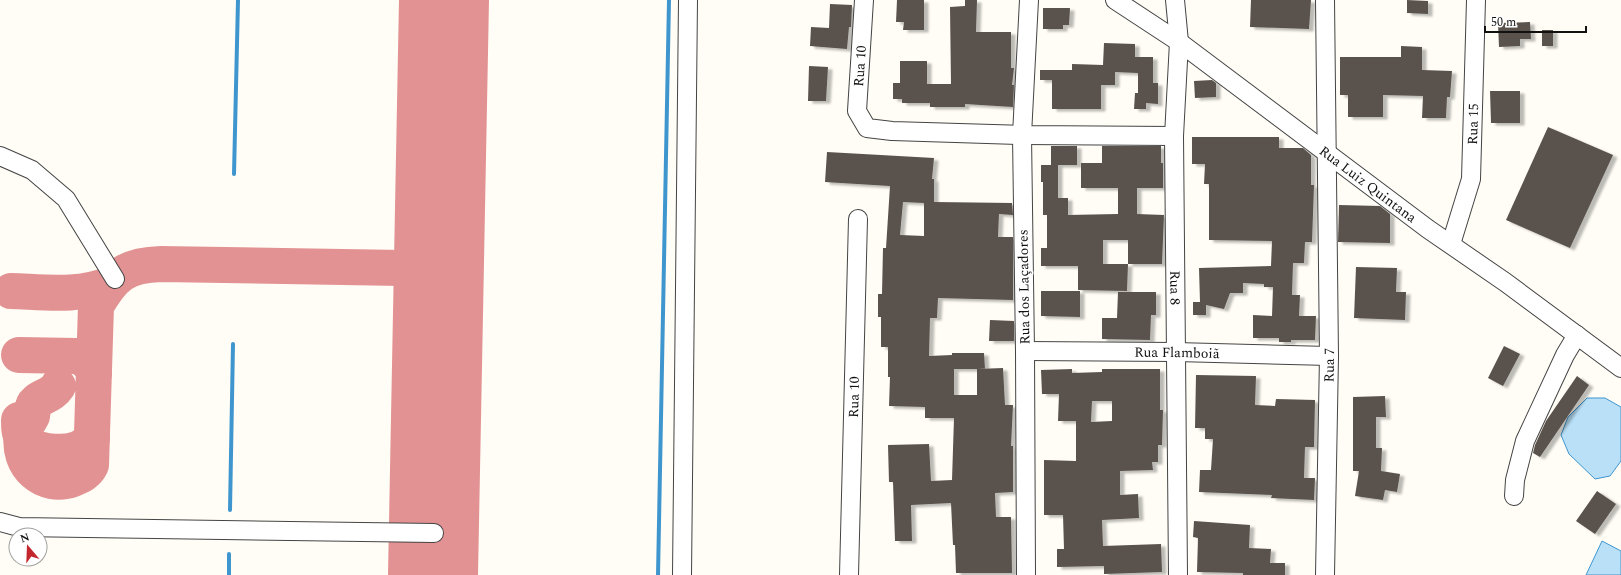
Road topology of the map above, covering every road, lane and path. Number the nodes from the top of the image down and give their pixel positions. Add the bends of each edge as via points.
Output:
1 (688, 0) edge
2 (864, 0) edge
3 (1029, 0) edge
4 (1175, 0) edge
5 (1326, 0) edge
6 (1476, 0) edge
7 (1120, 1) edge
8 (1179, 42) junction
9 (1022, 135) junction
10 (1174, 136) junction
11 (1328, 155) junction
12 (0, 156) edge
13 (858, 219) dead end
14 (1451, 244) junction
15 (114, 279) dead end
16 (1577, 335) junction
17 (1025, 351) junction
18 (1176, 352) junction
19 (1329, 356) junction
20 (1621, 368) edge
21 (1514, 496) dead end
22 (0, 522) edge
23 (434, 533) dead end
24 (682, 575) edge
25 (849, 575) edge
26 (1026, 575) edge
27 (1178, 575) edge
28 (1325, 575) edge

1 - 24 street
2 - 9 street, Rua 10 via 857,111 867,128
3 - 9 street, Rua dos Laçadores
4 - 8 street, Rua 8
5 - 11 street
6 - 14 street, Rua 15 via 1472,179
7 - 8 street, Rua Luiz Quintana
8 - 10 street, Rua 8
8 - 11 street, Rua Luiz Quintana
9 - 10 street
9 - 17 street, Rua dos Laçadores
10 - 18 street, Rua 8
11 - 14 street, Rua Luiz Quintana
11 - 19 street, Rua 7
12 - 15 street via 32,170 66,198
13 - 25 street, Rua 10
14 - 16 street, Rua Luiz Quintana
16 - 20 street, Rua Luiz Quintana
16 - 21 street via 1525,441 1515,480
17 - 18 street, Rua Flamboiã
17 - 26 street, Rua dos Laçadores
18 - 19 street, Rua Flamboiã
18 - 27 street, Rua 8
19 - 28 street, Rua 7
22 - 23 street via 19,527

